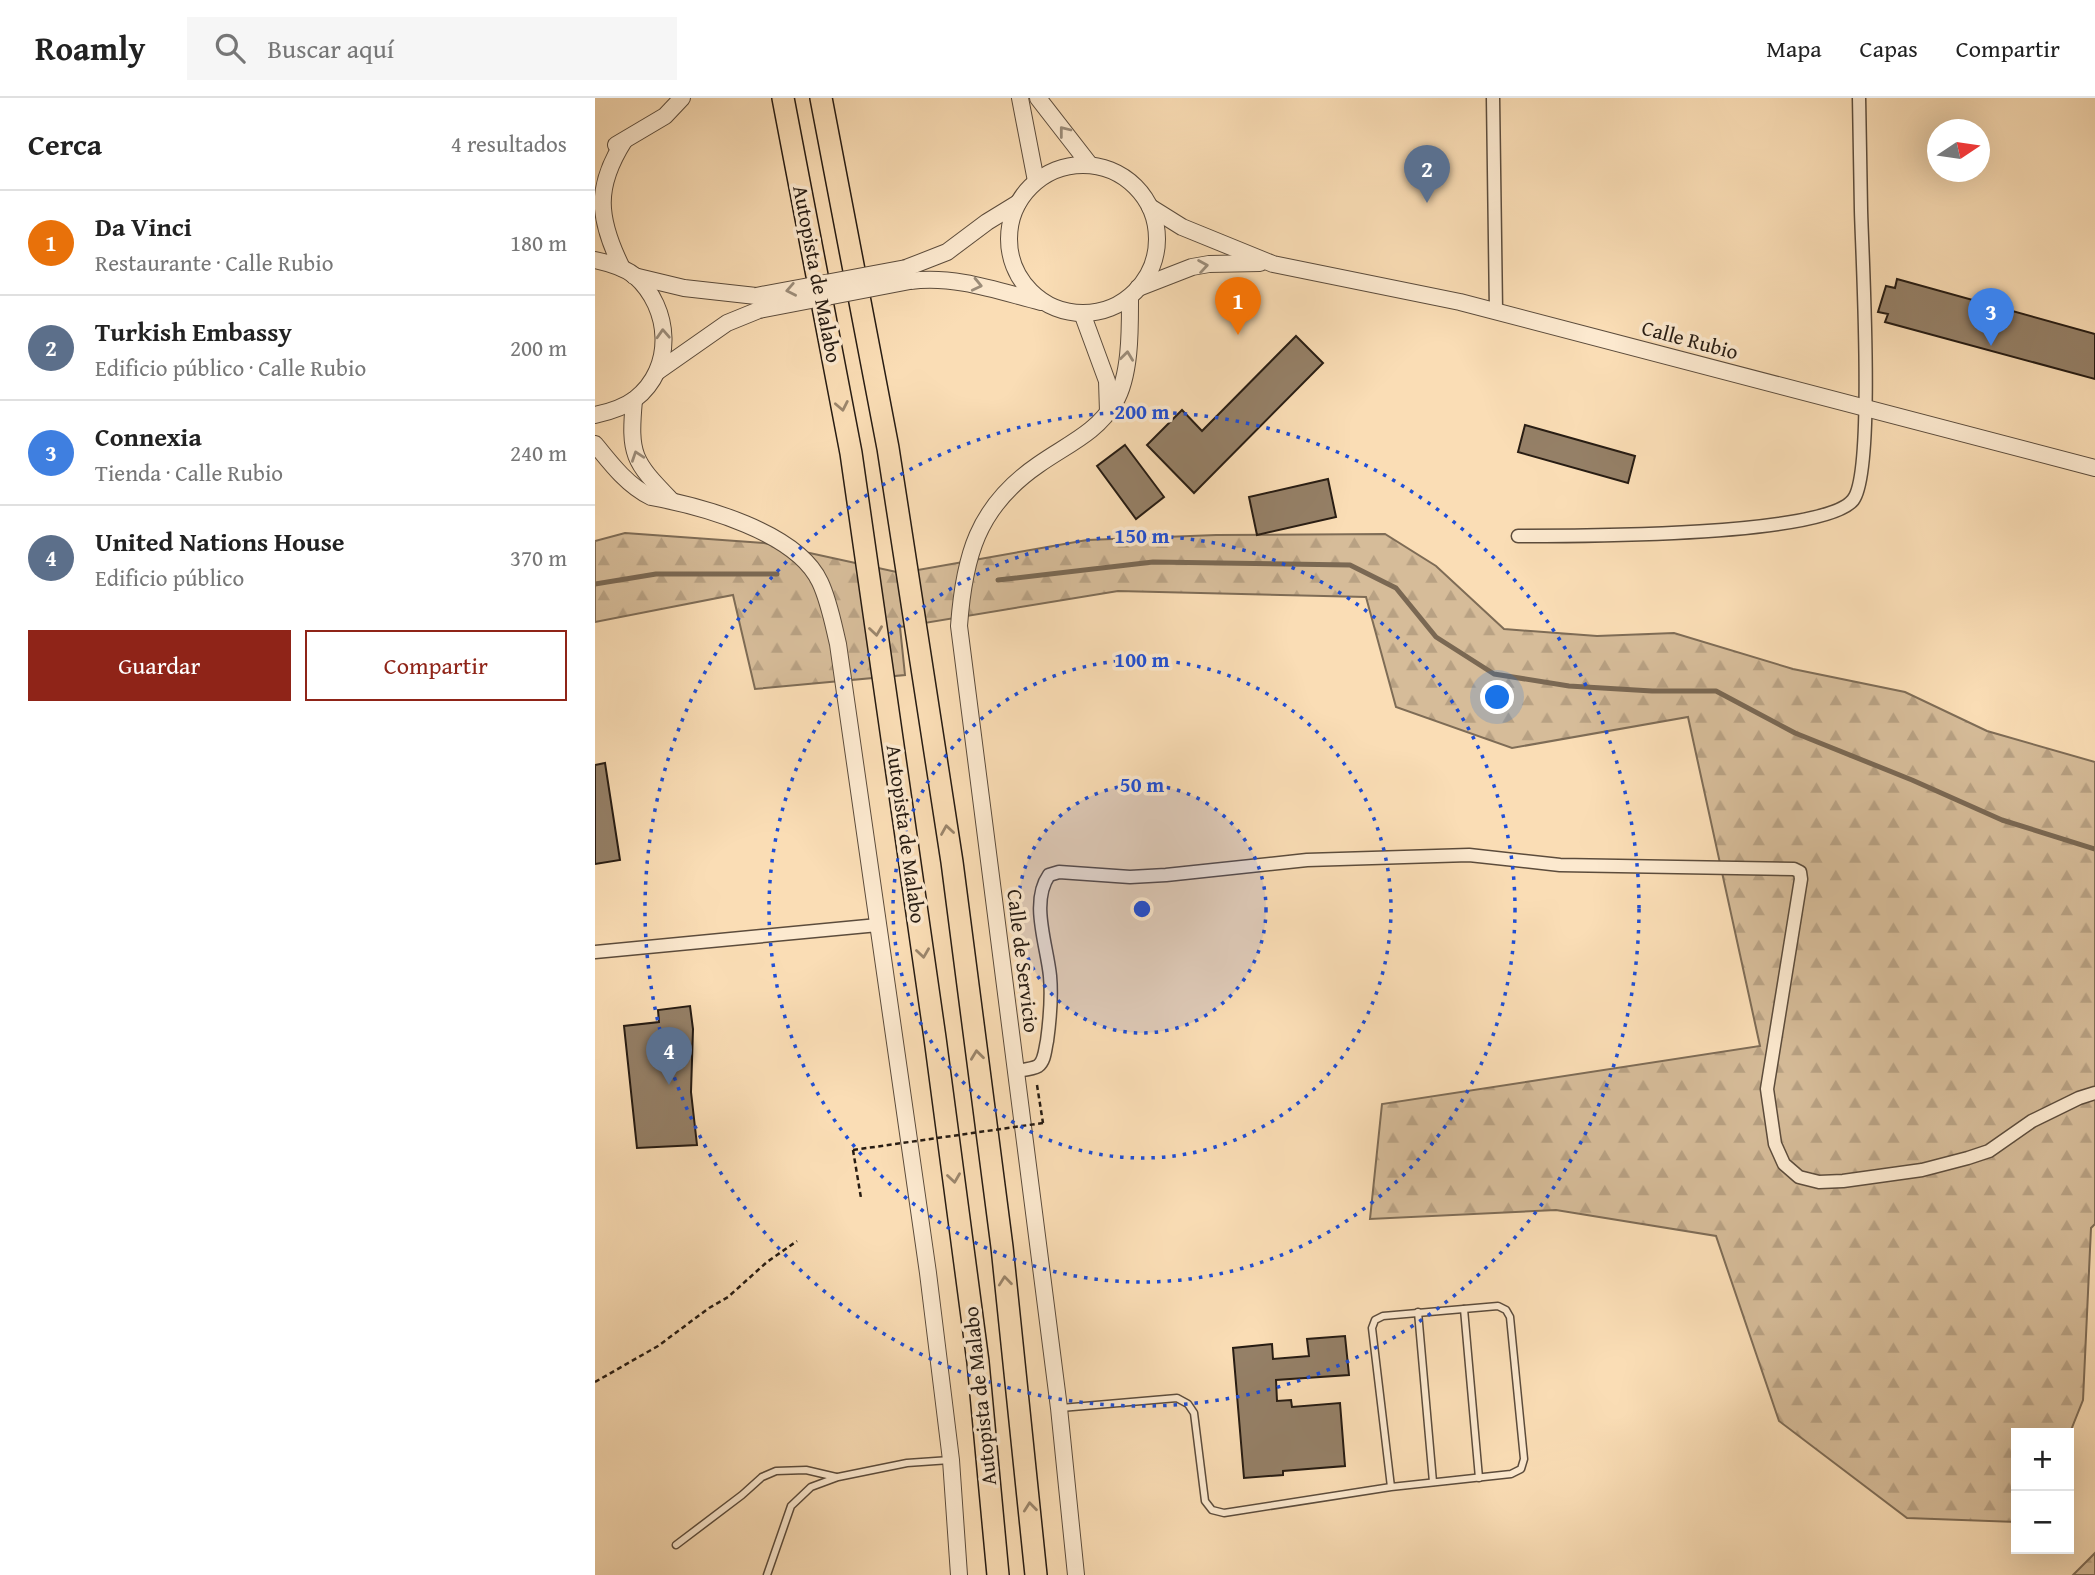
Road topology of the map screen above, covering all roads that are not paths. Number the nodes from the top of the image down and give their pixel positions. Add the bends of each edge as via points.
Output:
1 (683, 98) edge
2 (783, 98) edge
3 (821, 98) edge
4 (1020, 98) edge
5 (1038, 98) edge
6 (1493, 98) edge
7 (1859, 98) edge
8 (624, 141) junction
9 (595, 162) edge
10 (1090, 165) junction
11 (1036, 181) junction
12 (1018, 203) junction
13 (1150, 207) junction
14 (595, 260) edge
15 (1273, 264) junction
16 (628, 272) junction
17 (908, 274) junction
18 (1134, 292) junction
19 (1045, 302) junction
20 (757, 303) junction
21 (1496, 311) junction
22 (1082, 313) junction
23 (657, 372) junction
24 (634, 400) junction
25 (1865, 409) junction
26 (1108, 412) junction
27 (595, 415) edge
28 (595, 444) edge
29 (2095, 468) edge
30 (670, 500) junction
31 (1518, 536) dead end
32 (878, 925) junction
33 (595, 952) edge
34 (1016, 1071) junction
35 (2095, 1093) edge
36 (1464, 1309) junction
37 (1418, 1312) junction
38 (1059, 1408) junction
39 (951, 1460) junction
40 (838, 1477) junction
41 (1479, 1478) junction
42 (1433, 1482) junction
43 (1391, 1487) junction
44 (676, 1545) dead end
45 (767, 1575) edge
46 (959, 1575) edge
47 (998, 1575) edge
48 (1036, 1575) edge
49 (1076, 1575) edge

1 - 8 street via 665,116
2 -> 47 highway, Autopista de Malabo via 853,466 978,1362
48 -> 3 highway, Autopista de Malabo via 1002,1247 952,862 888,449
4 - 11 street
10 -> 5 street
6 - 21 street
7 - 25 street
8 - 9 street
8 - 16 street via 608,159 598,192 608,239
10 - 11 street via 1062,168
10 - 13 street via 1115,172 1135,186
11 - 12 street
12 - 17 street
12 - 19 street via 1010,224 1009,247 1027,288
13 - 15 street, Calle Rubio via 1193,233
13 - 18 street via 1156,249 1150,270
14 - 16 street
18 -> 15 street, Calle Rubio via 1192,267
15 - 21 street, Calle Rubio
16 - 20 street
23 -> 16 street via 664,346 662,320 652,295
17 -> 19 street
17 - 20 street, bridge
18 - 22 street via 1115,306
26 -> 18 street, Calle de Servicio via 1123,380
19 - 22 street
20 - 23 street
21 - 25 street, Calle Rubio
22 - 26 street via 1107,381
23 - 24 street
24 - 27 street
30 -> 24 street via 634,454
25 - 29 street, Calle Rubio
25 - 31 street via 1860,483 1853,500 1838,511 1725,530 1639,536
26 - 34 street, Calle de Servicio via 1096,427 1036,466 989,514 970,550 962,586 959,626
28 - 30 street via 641,492
30 - 32 street via 731,517 773,538 801,557 819,579 838,644
32 - 33 street
32 - 39 street
34 - 35 street via 1037,1067 1044,1059 1050,977 1041,898 1049,874 1129,877 1307,860 1469,855 1560,865 1800,872 1767,1088 1775,1144 1784,1164 1799,1177 1843,1181 1968,1158 1989,1151 2032,1121
34 - 38 street, Calle de Servicio
36 - 37 lane
36 - 41 lane
36 - 41 lane via 1499,1306 1510,1317 1524,1459 1521,1469 1511,1474
37 - 42 lane
37 - 43 lane via 1383,1316 1372,1328
38 - 43 lane via 1177,1398 1188,1404 1194,1413 1205,1502 1224,1513
38 - 49 street, Calle de Servicio
39 - 40 lane via 922,1460
39 - 46 street
40 - 44 lane via 806,1470 776,1471 762,1477
40 - 45 lane via 811,1488 791,1506
41 - 42 lane
42 - 43 lane

